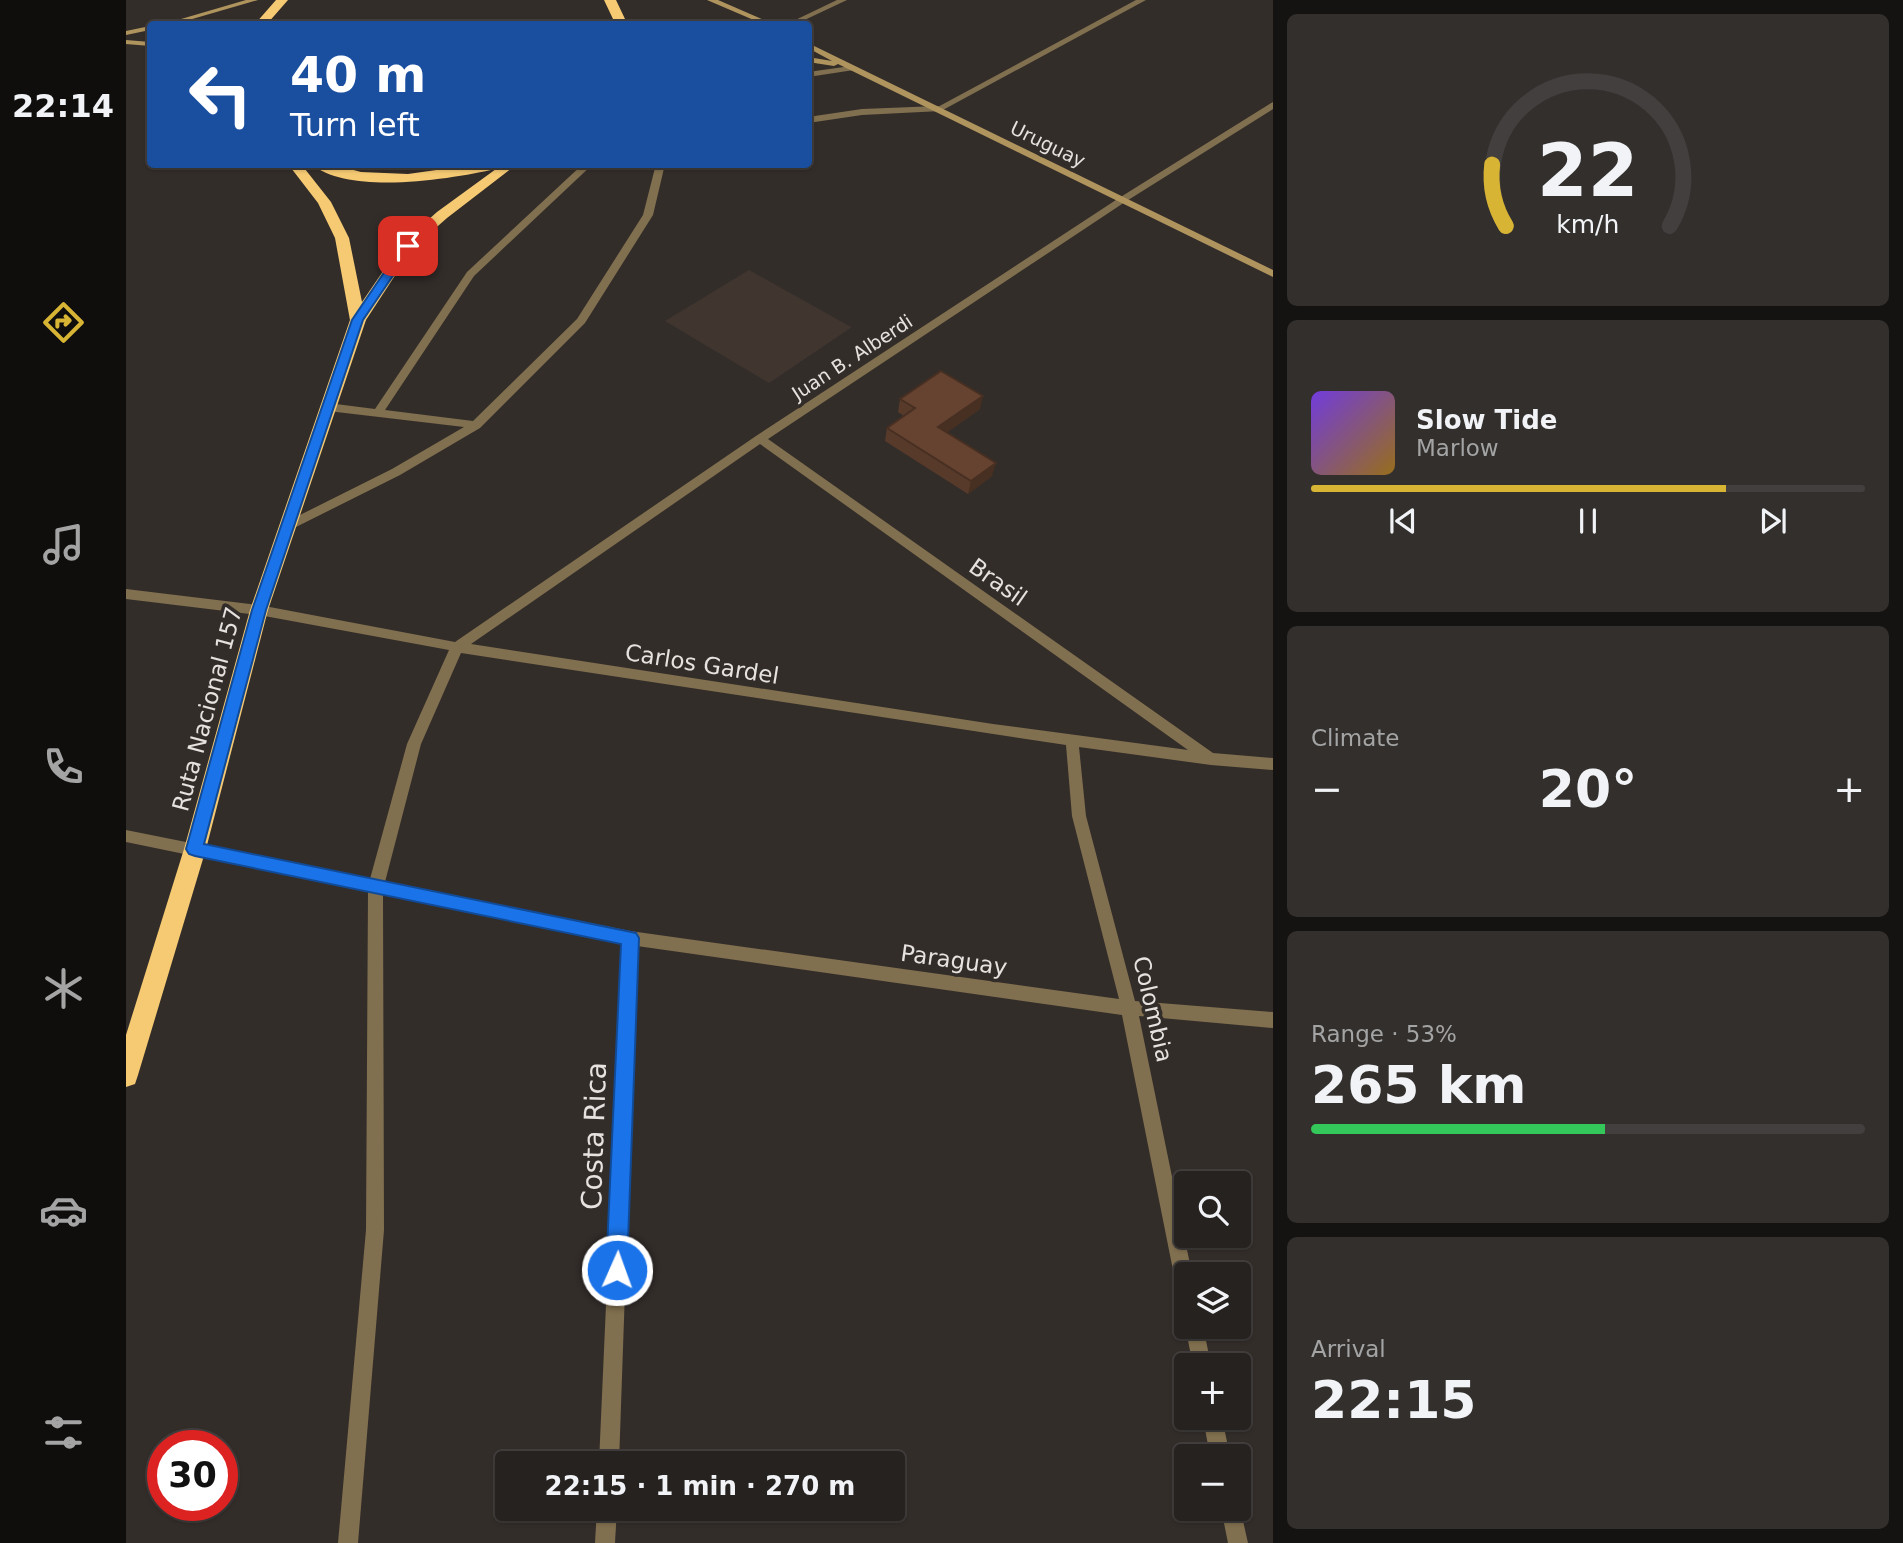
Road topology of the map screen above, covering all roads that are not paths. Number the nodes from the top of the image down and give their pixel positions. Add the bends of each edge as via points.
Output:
1 (254, 0) edge
2 (282, 0) edge
3 (610, 0) edge
4 (711, 0) edge
5 (843, 0) edge
6 (1142, 0) edge
7 (179, 21) edge
8 (264, 21) edge
9 (619, 21) edge
10 (762, 21) edge
11 (797, 21) edge
12 (147, 29) edge
13 (126, 33) edge
14 (126, 42) edge
15 (147, 44) edge
16 (812, 47) edge
17 (812, 59) edge
18 (850, 68) junction
19 (812, 74) edge
20 (1273, 105) edge
21 (938, 109) junction
22 (812, 119) edge
23 (297, 168) edge
24 (332, 168) edge
25 (484, 168) edge
26 (506, 168) edge
27 (585, 168) edge
28 (660, 168) edge
29 (1122, 200) junction
30 (1273, 274) edge
31 (358, 320) junction
32 (327, 407) junction
33 (378, 413) junction
34 (476, 425) junction
35 (760, 439) junction
36 (288, 526) junction
37 (126, 594) edge
38 (259, 610) junction
39 (457, 648) junction
40 (1072, 741) junction
41 (1211, 759) junction
42 (1273, 764) edge
43 (126, 836) edge
44 (195, 849) junction
45 (376, 886) junction
46 (630, 938) junction
47 (1129, 1008) junction
48 (1273, 1020) edge
49 (126, 1075) edge
50 (1180, 1262) edge
51 (609, 1451) edge
52 (606, 1521) edge
53 (1234, 1521) edge
54 (348, 1543) edge
55 (605, 1543) edge
56 (1238, 1543) edge

1 - 7 main road
2 - 8 highway
3 - 9 highway
4 - 10 main road
5 - 11 street
6 - 21 street
12 - 13 main road
14 - 15 main road
16 - 18 main road, Uruguay
17 - 18 main road
18 - 19 street
18 - 21 main road, Uruguay
20 - 29 street, Juan B. Alberdi
21 - 22 street
21 - 29 main road, Uruguay
23 - 31 highway via 324,202 342,239
24 - 25 highway via 400,178
26 - 31 highway, Ruta Nacional 157 via 408,246
27 - 33 street via 470,274
28 - 34 street via 648,215 581,321
29 - 30 main road, Uruguay
29 - 35 street, Juan B. Alberdi
31 - 32 highway, Ruta Nacional 157
32 - 33 street
32 - 36 highway, Ruta Nacional 157
33 - 34 street
34 - 36 street
35 - 39 street, Juan B. Alberdi
35 - 41 street, Brasil
36 - 38 highway, Ruta Nacional 157
37 - 38 street, Carlos Gardel
38 - 39 street, Carlos Gardel
38 - 44 highway, Ruta Nacional 157
39 - 40 street, Carlos Gardel
39 - 45 street via 414,744
40 - 41 street, Carlos Gardel
40 - 47 street, Colombia via 1079,816
41 - 42 street, Carlos Gardel
43 - 44 street, Paraguay
44 - 45 street, Paraguay
44 - 49 highway, Ruta Nacional 157
45 - 46 street, Paraguay
45 - 54 street via 375,1230
46 - 47 street, Paraguay
46 - 51 street, Costa Rica
47 - 48 street, Paraguay
47 - 50 street, Colombia
52 - 55 street
53 - 56 street

